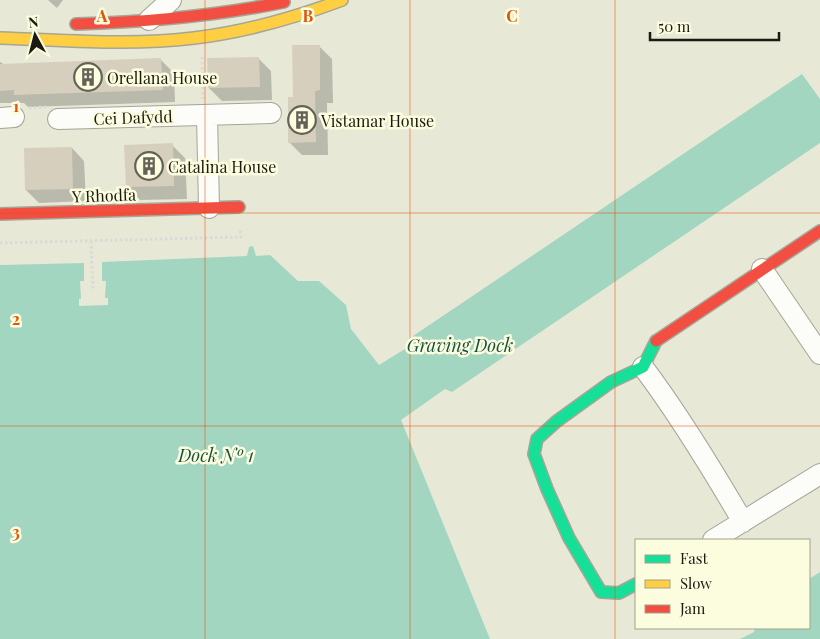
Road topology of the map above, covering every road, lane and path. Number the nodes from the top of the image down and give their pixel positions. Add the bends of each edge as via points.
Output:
1 (172, 0) edge
2 (200, 0) edge
3 (290, 0) edge
4 (342, 0) edge
5 (223, 13) junction
6 (149, 20) junction
7 (63, 24) dead end
8 (0, 38) edge
9 (201, 53) dead end
10 (205, 110) junction
11 (271, 113) dead end
12 (7, 117) edge
13 (58, 119) joint
14 (239, 207) dead end
15 (210, 208) junction
16 (0, 214) edge
17 (820, 231) edge
18 (241, 237) dead end
19 (91, 241) junction
20 (0, 243) edge
21 (762, 269) junction
22 (93, 291) dead end
23 (820, 354) edge
24 (643, 367) junction
25 (820, 474) edge
26 (743, 522) junction
27 (715, 539) edge
28 (635, 585) edge

1 - 6 street
2 - 5 street
3 - 5 street
4 - 8 street via 264,26 197,38 135,42
5 - 6 street
6 - 7 street
9 - 10 path
10 - 11 street, Cei Dafydd
10 - 13 street, Cei Dafydd
10 - 15 street
12 - 13 path via 20,108 54,107
14 - 15 street, Y Rhodfa
15 - 16 street, Y Rhodfa
17 - 21 street
18 - 19 path
19 - 20 path
19 - 22 path
21 - 23 street
21 - 24 street via 656,340
24 - 26 street via 701,450
24 - 28 street via 611,382 557,421 537,439 534,454 569,538 601,592 619,593
25 - 26 street
26 - 27 street

